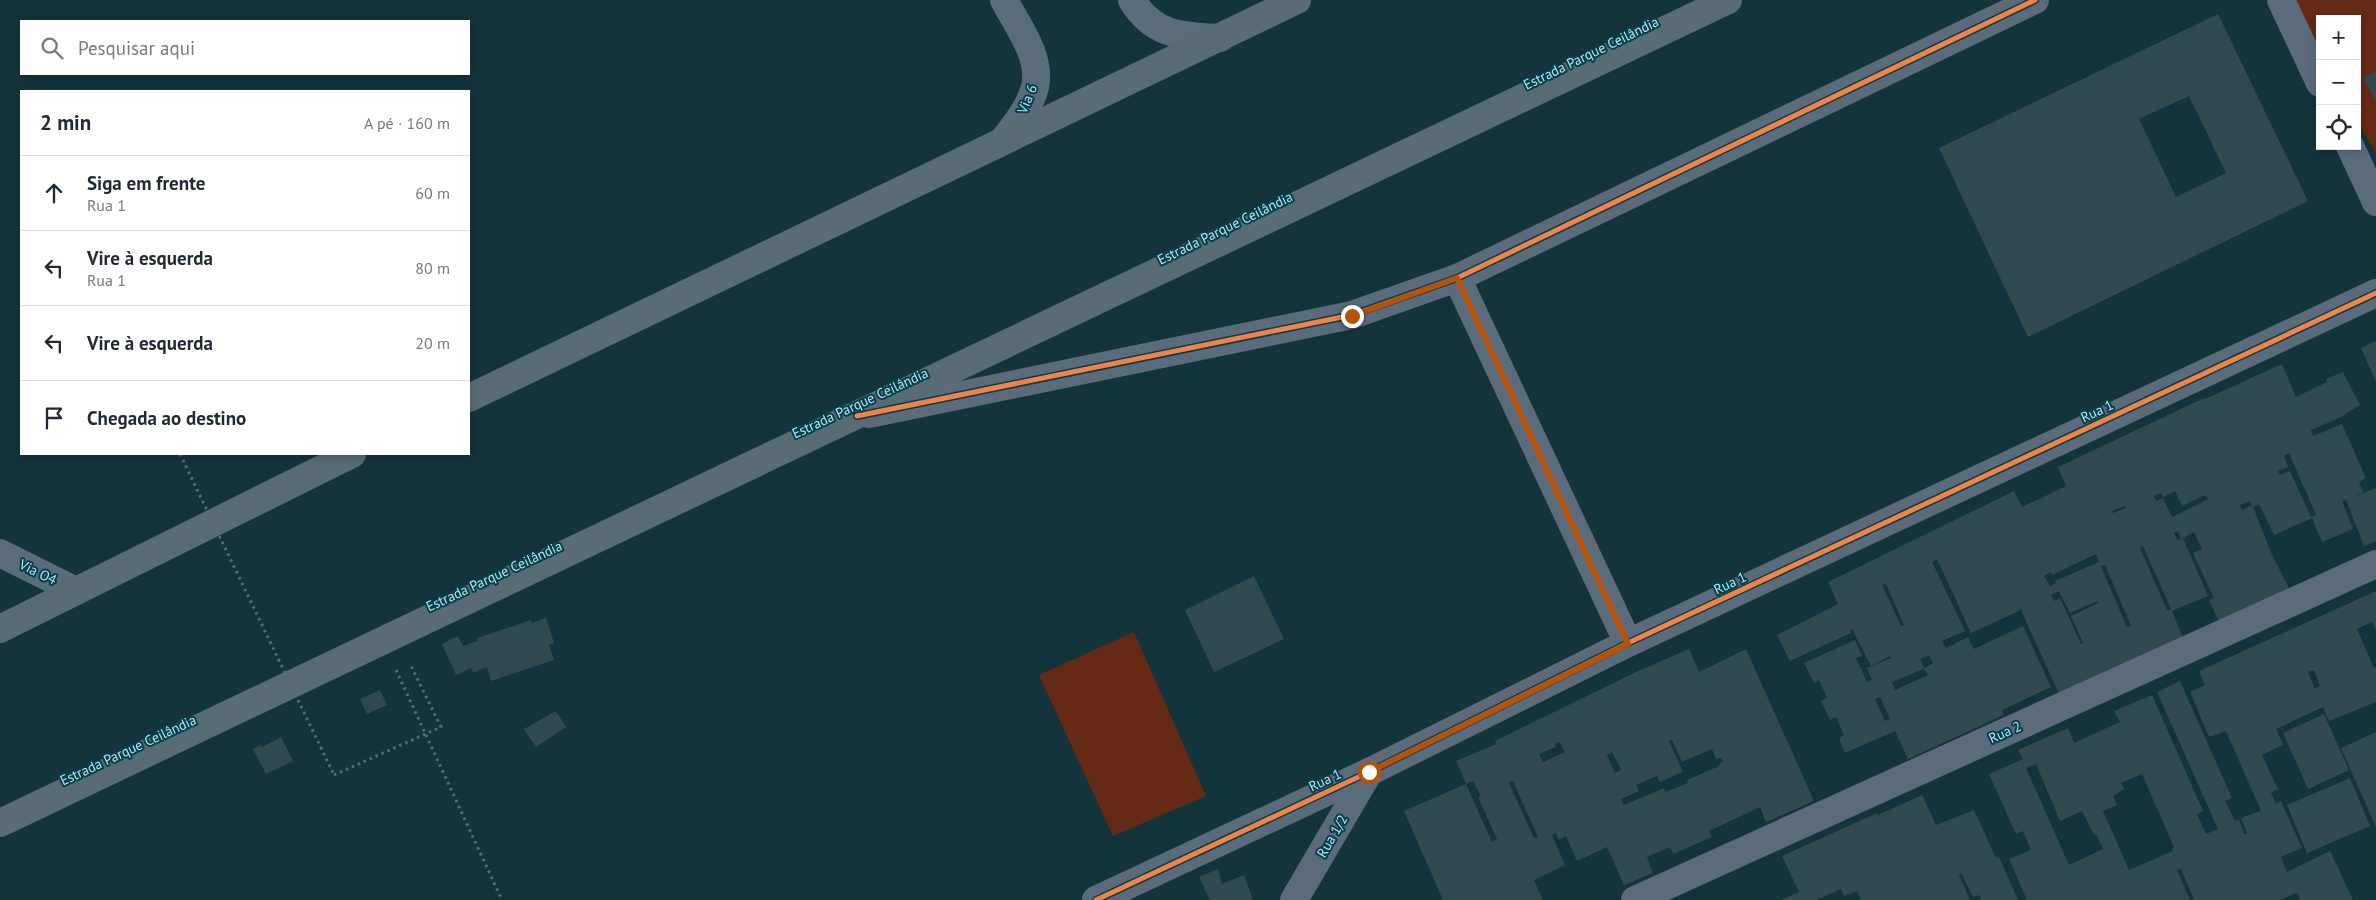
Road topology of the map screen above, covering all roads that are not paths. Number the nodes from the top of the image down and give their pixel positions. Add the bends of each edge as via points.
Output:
1 (1004, 0) edge
2 (1132, 0) edge
3 (1297, 0) edge
4 (1728, 0) edge
5 (2035, 0) edge
6 (2281, 0) edge
7 (1220, 38) junction
8 (2316, 74) edge
9 (1003, 141) junction
10 (2352, 150) edge
11 (2376, 202) edge
12 (1457, 278) junction
13 (2376, 293) edge
14 (470, 398) edge
15 (857, 416) junction
16 (350, 455) edge
17 (0, 553) edge
18 (2376, 564) edge
19 (76, 591) junction
20 (0, 629) edge
21 (1628, 644) junction
22 (1369, 772) junction
23 (0, 823) edge
24 (1096, 900) edge
25 (1294, 900) edge
26 (1635, 900) edge

1 - 9 main road, Via 6 via 1031,49 1035,86 1022,114
2 - 7 main road via 1145,18 1159,29 1188,36
3 - 7 highway
4 - 15 highway, Estrada Parque Ceilândia
5 - 12 street
6 - 8 street
7 - 9 highway
9 - 14 highway
10 - 11 street
12 - 15 street via 1352,316
12 - 21 street
13 - 21 street, Rua 1
15 - 23 highway, Estrada Parque Ceilândia
16 - 19 highway
17 - 19 main road, Via O4
18 - 26 street, Rua 2
19 - 20 highway
21 - 22 street, Rua 1
22 - 24 street, Rua 1
22 - 25 street, Rua 1/2

